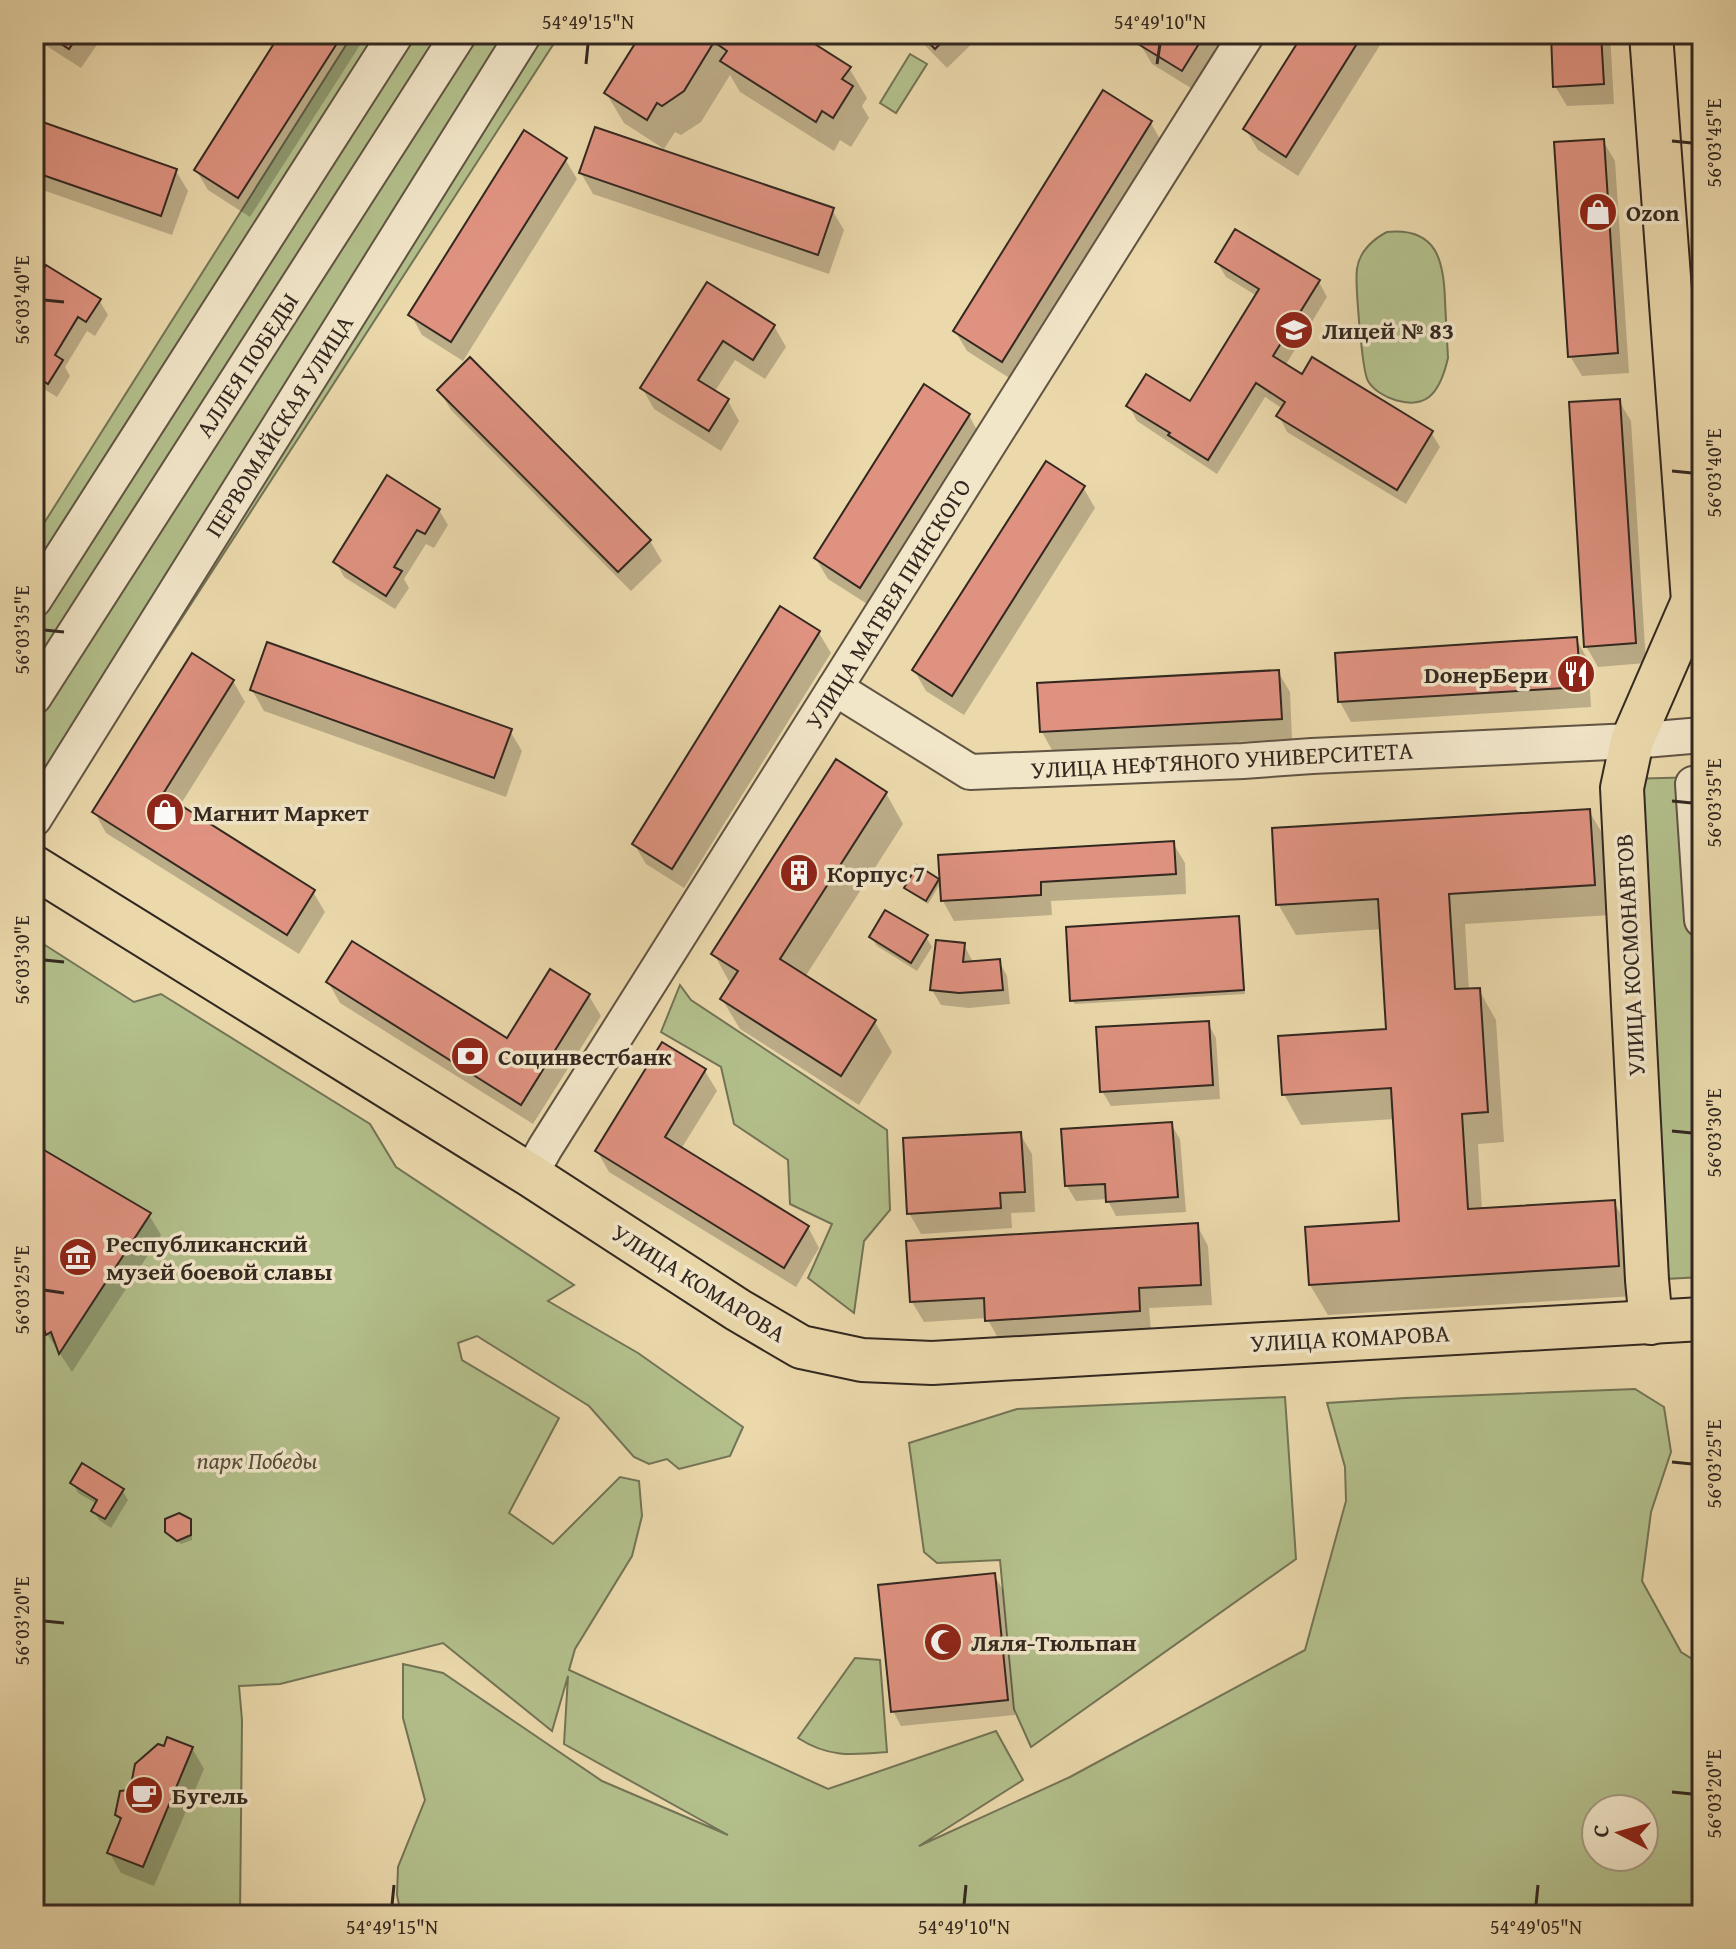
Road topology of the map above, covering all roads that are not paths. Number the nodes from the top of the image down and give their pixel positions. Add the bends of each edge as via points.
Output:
1 (396, 34) edge
2 (459, 34) edge
3 (524, 34) edge
4 (1247, 34) edge
5 (1651, 34) edge
6 (34, 600) edge
7 (1698, 612) edge
8 (835, 688) junction
9 (34, 697) edge
10 (1702, 735) edge
11 (1632, 741) junction
12 (1693, 784) dead end
13 (34, 819) edge
14 (34, 867) edge
15 (1702, 920) edge
16 (530, 1175) junction
17 (1702, 1319) edge
18 (1651, 1323) junction

1 - 6 street
2 - 9 street, АЛЛЕЯ ПОБЕДЫ
3 - 13 street, ПЕРВОМАЙСКАЯ УЛИЦА
4 - 8 street, УЛИЦА МАТВЕЯ ПИНСКОГО
5 - 7 main road, УЛИЦА КОСМОНАВТОВ
7 - 11 main road, УЛИЦА КОСМОНАВТОВ
8 - 11 street, УЛИЦА НЕФТЯНОГО УНИВЕРСИТЕТА via 970,772
8 - 16 street, УЛИЦА МАТВЕЯ ПИНСКОГО
10 - 11 street, УЛИЦА НЕФТЯНОГО УНИВЕРСИТЕТА
11 - 18 main road, УЛИЦА КОСМОНАВТОВ via 1622,788
12 - 15 street
14 - 16 main road, УЛИЦА КОМАРОВА
16 - 18 main road, УЛИЦА КОМАРОВА via 801,1347 862,1360 932,1363
17 - 18 main road, УЛИЦА КОМАРОВА

